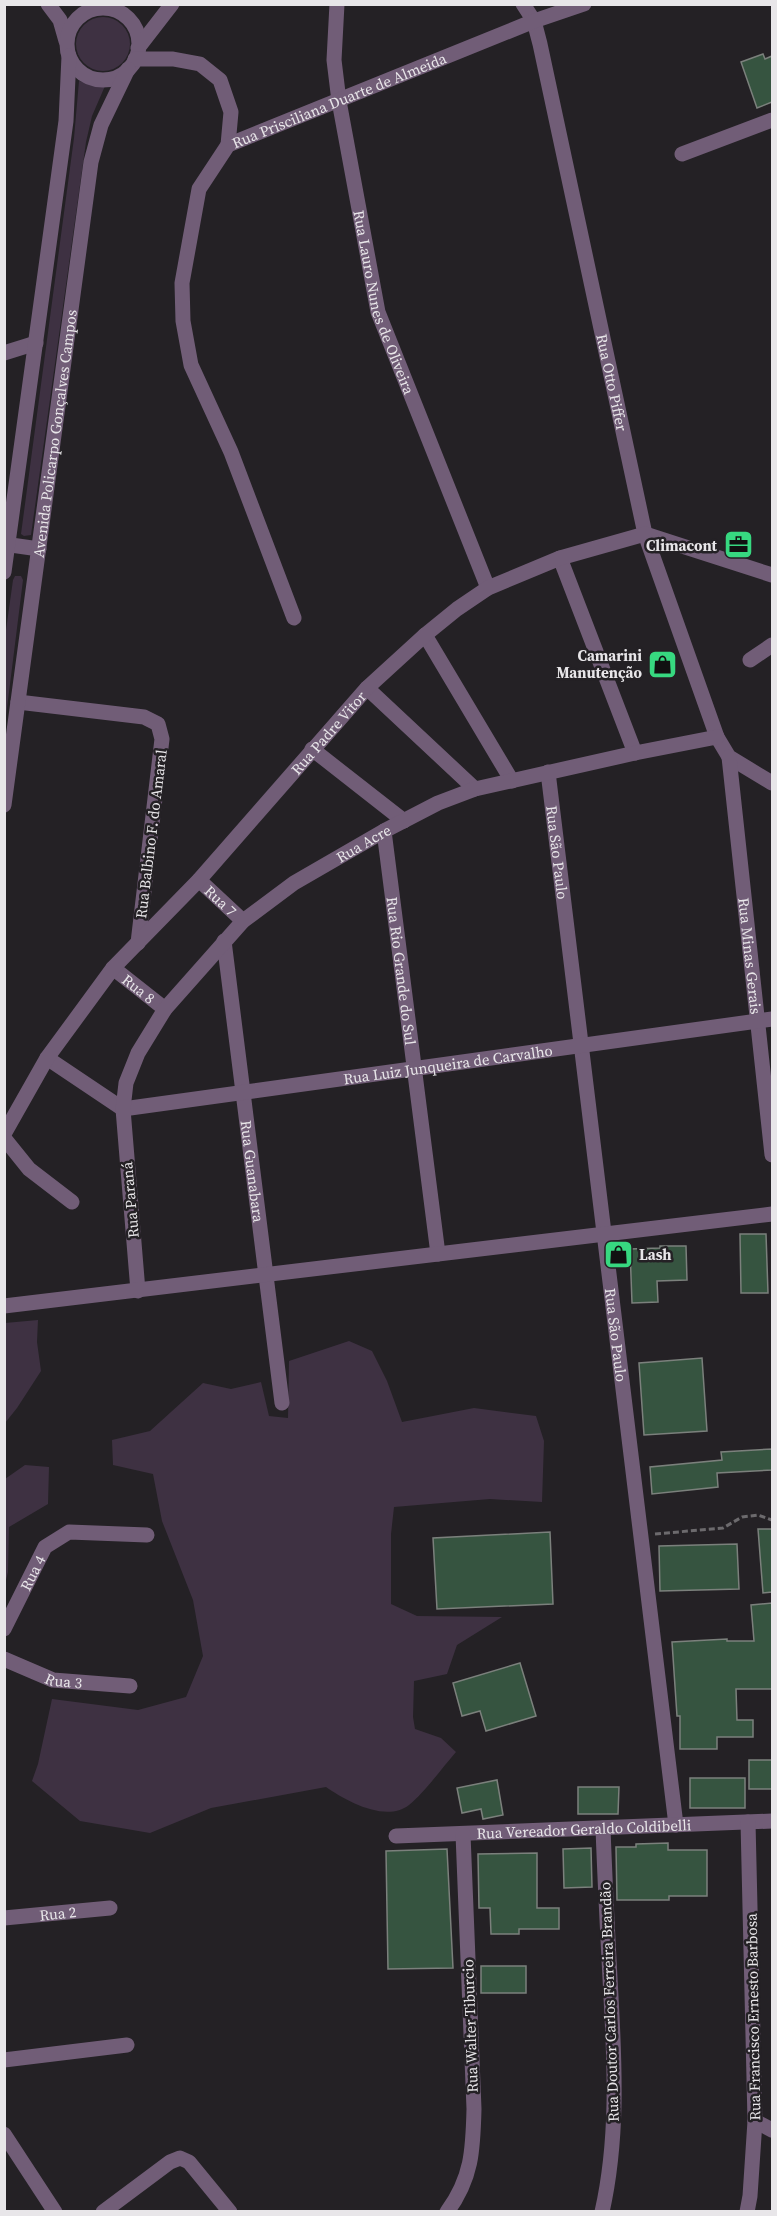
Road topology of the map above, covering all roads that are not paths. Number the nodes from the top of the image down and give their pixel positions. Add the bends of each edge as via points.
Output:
1 (48, 4) edge
2 (172, 4) edge
3 (337, 4) edge
4 (523, 4) edge
5 (584, 4) edge
6 (100, 6) edge
7 (534, 21) junction
8 (68, 50) junction
9 (134, 59) junction
10 (339, 101) junction
11 (772, 120) edge
12 (228, 145) junction
13 (682, 154) dead end
14 (36, 343) junction
15 (4, 353) edge
16 (645, 534) junction
17 (6, 544) edge
18 (39, 549) junction
19 (560, 558) junction
20 (4, 572) edge
21 (772, 575) edge
22 (488, 588) junction
23 (294, 618) dead end
24 (425, 635) junction
25 (772, 645) edge
26 (750, 660) dead end
27 (367, 688) junction
28 (18, 702) junction
29 (717, 737) junction
30 (312, 749) junction
31 (635, 753) junction
32 (729, 757) junction
33 (548, 772) junction
34 (512, 781) junction
35 (772, 783) edge
36 (475, 789) junction
37 (4, 805) edge
38 (404, 821) junction
39 (384, 831) junction
40 (199, 880) junction
41 (243, 921) junction
42 (224, 941) junction
43 (138, 943) junction
44 (113, 968) junction
45 (165, 1009) junction
46 (765, 1020) edge
47 (581, 1046) junction
48 (47, 1058) junction
49 (414, 1069) junction
50 (242, 1093) junction
51 (123, 1109) junction
52 (4, 1136) edge
53 (772, 1155) edge
54 (72, 1202) dead end
55 (772, 1214) edge
56 (604, 1234) junction
57 (438, 1254) junction
58 (264, 1276) junction
59 (138, 1291) junction
60 (4, 1306) edge
61 (282, 1403) dead end
62 (147, 1535) dead end
63 (4, 1629) edge
64 (4, 1659) edge
65 (130, 1686) dead end
66 (772, 1821) edge
67 (748, 1822) junction
68 (676, 1825) junction
69 (603, 1828) junction
70 (463, 1834) junction
71 (396, 1836) dead end
72 (110, 1908) dead end
73 (4, 1918) edge
74 (127, 2045) dead end
75 (4, 2060) edge
76 (755, 2121) junction
77 (772, 2130) edge
78 (4, 2134) edge
79 (55, 2211) edge
80 (104, 2211) edge
81 (230, 2211) edge
82 (447, 2211) edge
83 (602, 2211) edge
84 (747, 2211) edge

1 - 8 street via 60,20
2 - 9 street, Avenida Policarpo Gonçalves Campos
3 - 10 street, Rua Lauro Nunes de Oliveira via 334,60
4 - 7 street
5 - 7 street, Rua Prisciliana Duarte de Almeida
6 - 8 street via 82,14 74,23 68,33
6 - 9 street via 116,10 133,25 138,36
7 - 10 street, Rua Prisciliana Duarte de Almeida
7 - 16 street, Rua Otto Piffer
8 - 9 street via 79,71 95,80 119,77
8 - 14 street, Avenida Policarpo Gonçalves Campos via 66,121
9 - 12 street via 200,64 220,80 231,112
9 - 18 street, Avenida Policarpo Gonçalves Campos via 101,125 92,162
10 - 12 street, Rua Prisciliana Duarte de Almeida
10 - 22 street, Rua Lauro Nunes de Oliveira via 378,312
11 - 13 street
12 - 23 street, Rua Prisciliana Duarte de Almeida via 199,189 182,283 183,321 191,365 231,452
14 - 15 street
14 - 17 street, Avenida Policarpo Gonçalves Campos
16 - 19 street, Rua Padre Vitor
16 - 21 street
16 - 29 street, Rua Otto Piffer
17 - 18 street
17 - 20 street, Avenida Policarpo Gonçalves Campos
18 - 28 street, Avenida Policarpo Gonçalves Campos
19 - 22 street, Rua Padre Vitor
19 - 31 street
22 - 24 street, Rua Padre Vitor
24 - 27 street, Rua Padre Vitor
24 - 34 street
25 - 26 street
27 - 30 street, Rua Padre Vitor
27 - 36 street
28 - 37 street, Avenida Policarpo Gonçalves Campos
28 - 43 street, Rua Balbino F. do Amaral via 144,717 158,724 162,739
29 - 31 street, Rua Acre
29 - 32 street, Rua Otto Piffer
30 - 38 street
30 - 40 street, Rua Padre Vitor
31 - 33 street, Rua Acre
32 - 35 street
32 - 46 street, Rua Minas Gerais
33 - 34 street, Rua Acre
33 - 47 street, Rua São Paulo
34 - 36 street, Rua Acre
36 - 38 street, Rua Acre
38 - 39 street, Rua Acre
39 - 41 street, Rua Acre via 294,883
39 - 49 street, Rua Rio Grande do Sul
40 - 41 street, Rua 7
40 - 43 street, Rua Padre Vitor
41 - 42 street, Rua Acre
42 - 45 street, Rua Acre
42 - 50 street, Rua Guanabara
43 - 44 street, Rua Padre Vitor
44 - 45 street, Rua 8
44 - 48 street, Rua Padre Vitor
45 - 51 street, Rua Acre via 138,1053 126,1083
46 - 47 street, Rua Luiz Junqueira de Carvalho
46 - 53 street, Rua Minas Gerais
47 - 49 street, Rua Luiz Junqueira de Carvalho
47 - 56 street, Rua São Paulo
48 - 51 street
48 - 52 street, Rua Padre Vitor
49 - 50 street, Rua Luiz Junqueira de Carvalho
49 - 57 street, Rua Rio Grande do Sul
50 - 51 street, Rua Luiz Junqueira de Carvalho
50 - 58 street, Rua Guanabara
51 - 59 street, Rua Paraná
52 - 54 street via 29,1169
55 - 56 street
56 - 57 street
56 - 68 street, Rua São Paulo
57 - 58 street
58 - 59 street
58 - 61 street, Rua Guanabara
59 - 60 street
62 - 63 street, Rua 4 via 69,1532 45,1547
64 - 65 street, Rua 3 via 53,1680
66 - 67 street, Rua Vereador Geraldo Coldibelli
67 - 68 street, Rua Vereador Geraldo Coldibelli
67 - 76 street, Rua Francisco Ernesto Barbosa
68 - 69 street, Rua Vereador Geraldo Coldibelli
69 - 70 street, Rua Vereador Geraldo Coldibelli
69 - 83 street, Rua Doutor Carlos Ferreira Brandão via 615,2118
70 - 71 street, Rua Vereador Geraldo Coldibelli
70 - 82 street, Rua Walter Tiburcio via 473,2146 469,2172
72 - 73 street, Rua 2
74 - 75 street
76 - 77 street
76 - 84 street, Rua Francisco Ernesto Barbosa
78 - 79 street
80 - 81 street via 180,2158 189,2162

